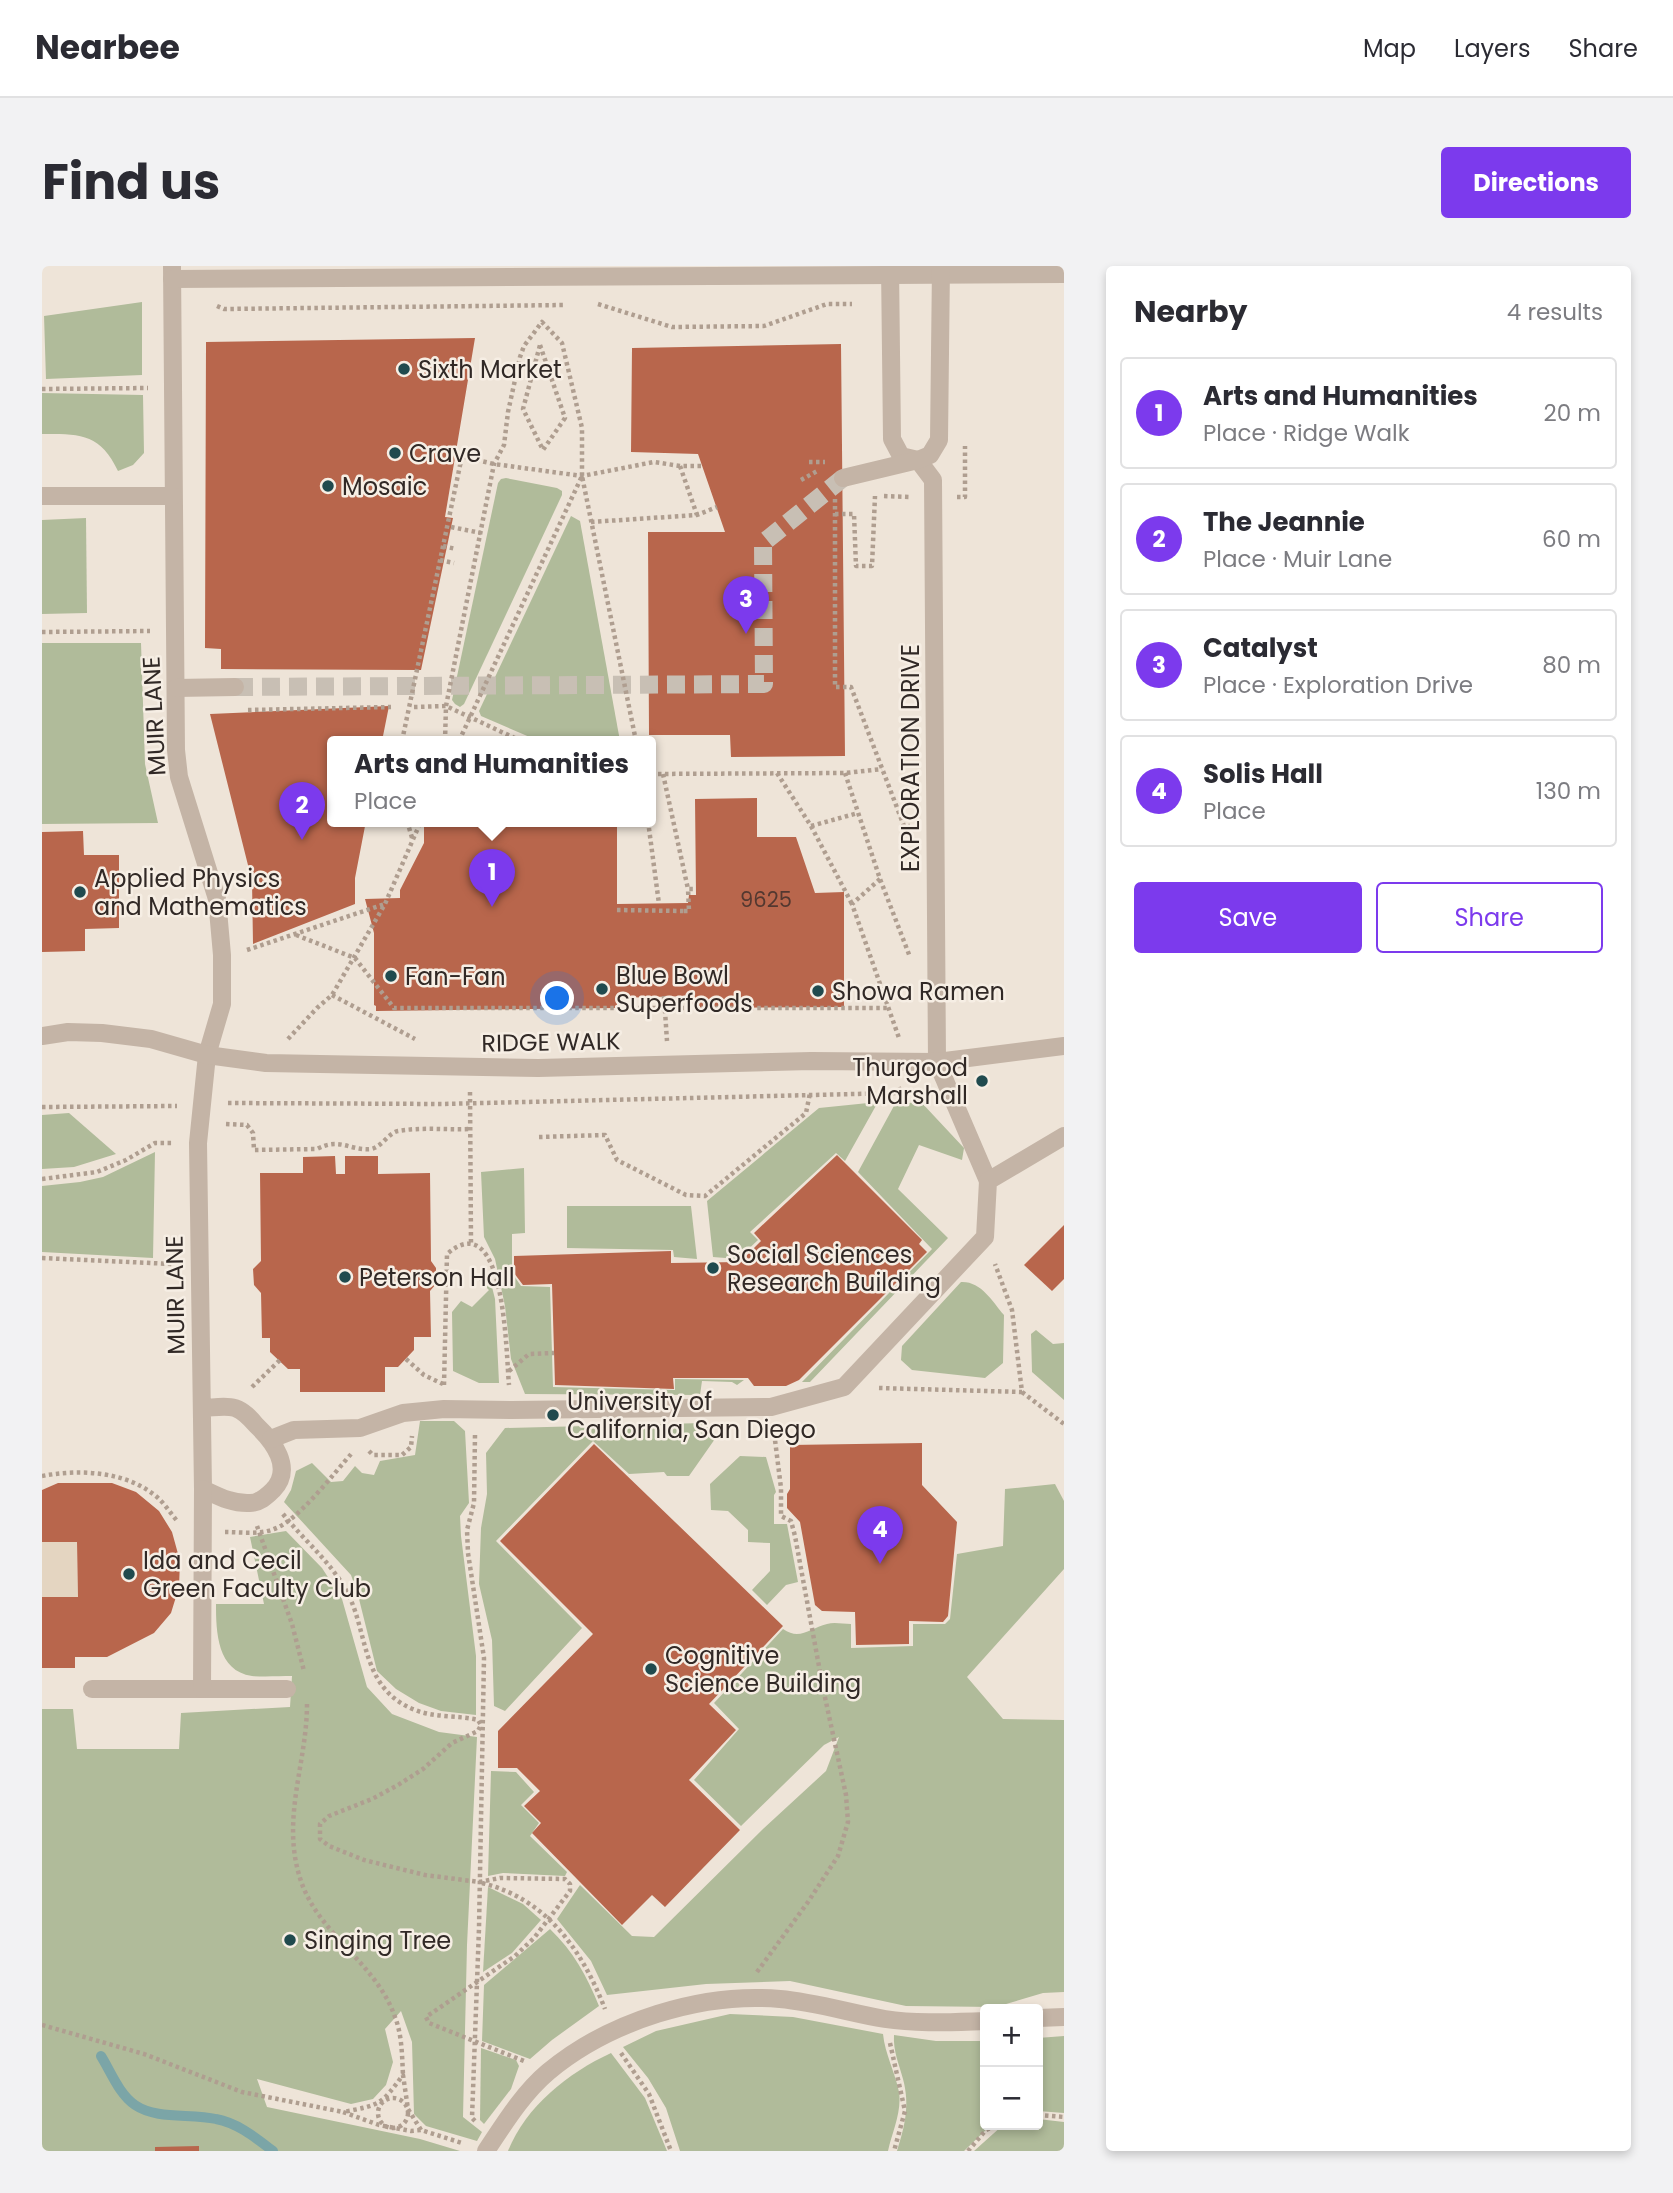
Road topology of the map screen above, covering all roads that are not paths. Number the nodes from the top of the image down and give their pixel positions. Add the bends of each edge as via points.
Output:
1 (890, 271) edge
2 (941, 271) edge
3 (172, 272) edge
4 (1064, 274) edge
5 (918, 460) junction
6 (837, 476) tunnel mouth
7 (42, 496) edge
8 (173, 496) junction
9 (235, 687) tunnel mouth
10 (176, 688) junction
11 (42, 1036) edge
12 (1064, 1046) edge
13 (207, 1055) junction
14 (937, 1062) junction
15 (1064, 1136) edge
16 (988, 1181) junction
17 (202, 1408) junction
18 (271, 1440) junction
19 (203, 1489) junction
20 (92, 1689) dead end
21 (202, 1689) junction
22 (287, 1689) dead end
23 (1064, 2017) edge
24 (1043, 2018) edge
25 (980, 2021) edge
26 (486, 2151) edge

1 - 2 street
1 - 3 street
1 - 5 street, EXPLORATION DRIVE via 892,439 901,456
2 - 4 street
2 - 5 street via 939,440 930,455
3 - 8 street, MUIR LANE
5 - 6 street
5 - 14 street, EXPLORATION DRIVE via 933,480
7 - 8 street
8 - 10 street, MUIR LANE
9 - 10 street
10 - 13 street, MUIR LANE via 179,776 214,888 222,940 222,1004
11 - 13 street, RIDGE WALK via 68,1031 102,1033 151,1039
12 - 14 street, RIDGE WALK
13 - 14 street, RIDGE WALK via 267,1063 538,1068
13 - 17 street, MUIR LANE via 198,1143
14 - 16 street
15 - 16 street
16 - 18 street via 985,1237 844,1387 771,1407 444,1409 403,1413 360,1428 294,1430
17 - 18 street via 236,1409
17 - 19 street
18 - 19 street via 279,1452 281,1474 277,1486 260,1501 229,1501
19 - 21 street
20 - 21 street
21 - 22 street
23 - 24 street
25 - 26 street via 888,2019 783,1999 746,1998 661,2013 612,2029 547,2073 511,2113

